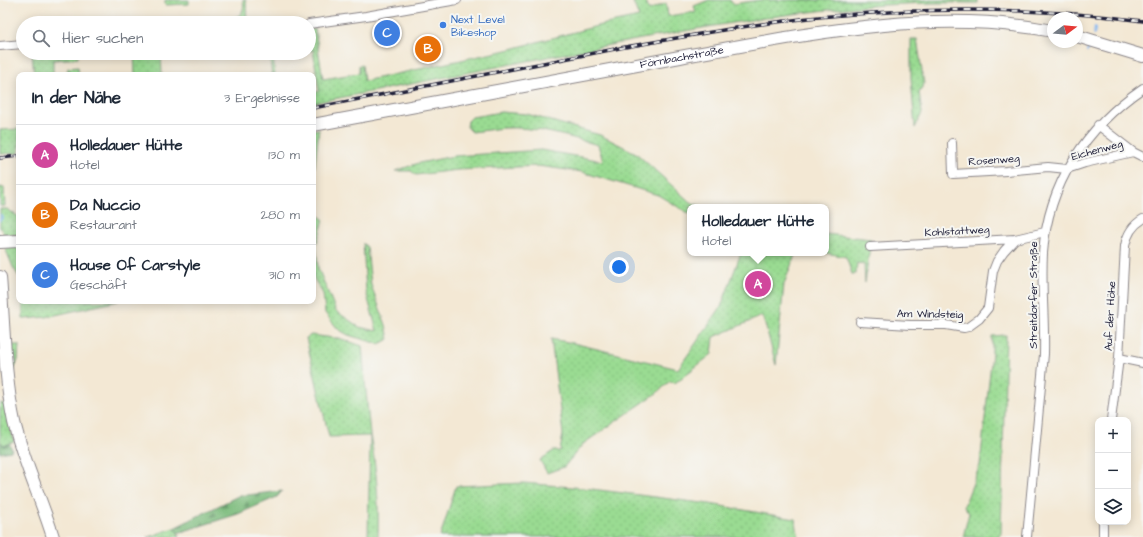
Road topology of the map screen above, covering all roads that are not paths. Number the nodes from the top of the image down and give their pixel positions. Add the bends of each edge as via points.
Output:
1 (456, 0) edge
2 (316, 23) edge
3 (1047, 30) edge
4 (1083, 38) edge
5 (16, 45) edge
6 (0, 46) edge
7 (1143, 56) edge
8 (1143, 88) edge
9 (316, 124) edge
10 (1098, 126) junction
11 (952, 143) dead end
12 (1133, 152) junction
13 (1143, 157) edge
14 (1067, 169) junction
15 (1143, 219) edge
16 (1045, 232) junction
17 (1015, 239) junction
18 (16, 241) edge
19 (0, 242) edge
20 (870, 247) dead end
21 (0, 277) edge
22 (860, 322) dead end
23 (1119, 358) junction
24 (1143, 363) edge
25 (5, 396) edge
26 (1111, 417) edge
27 (1103, 525) edge
28 (52, 537) edge
29 (1026, 537) edge
30 (1103, 537) edge

1 - 2 street
3 - 9 street, Förnbachstraße via 977,22 860,26
4 - 7 street
5 - 6 street
8 - 10 street, Streitdorfer Straße via 1110,113
10 - 12 street, Eichenweg
10 - 14 street, Streitdorfer Straße
11 - 14 street, Rosenweg via 953,174 1048,167
12 - 13 street, Eichenweg
12 - 14 street, Eichenweg
14 - 16 street, Streitdorfer Straße via 1052,202
15 - 23 street, Auf der Höhe via 1130,231 1126,240
16 - 17 street, Kohlstattweg
16 - 29 street, Streitdorfer Straße via 1044,354
17 - 20 street, Kohlstattweg
17 - 22 street, Am Windsteig via 997,261 993,271 988,308 980,319 968,326 964,328
18 - 19 street
21 - 25 street
23 - 24 street
23 - 26 street, Auf der Höhe
25 - 28 street
27 - 30 street

